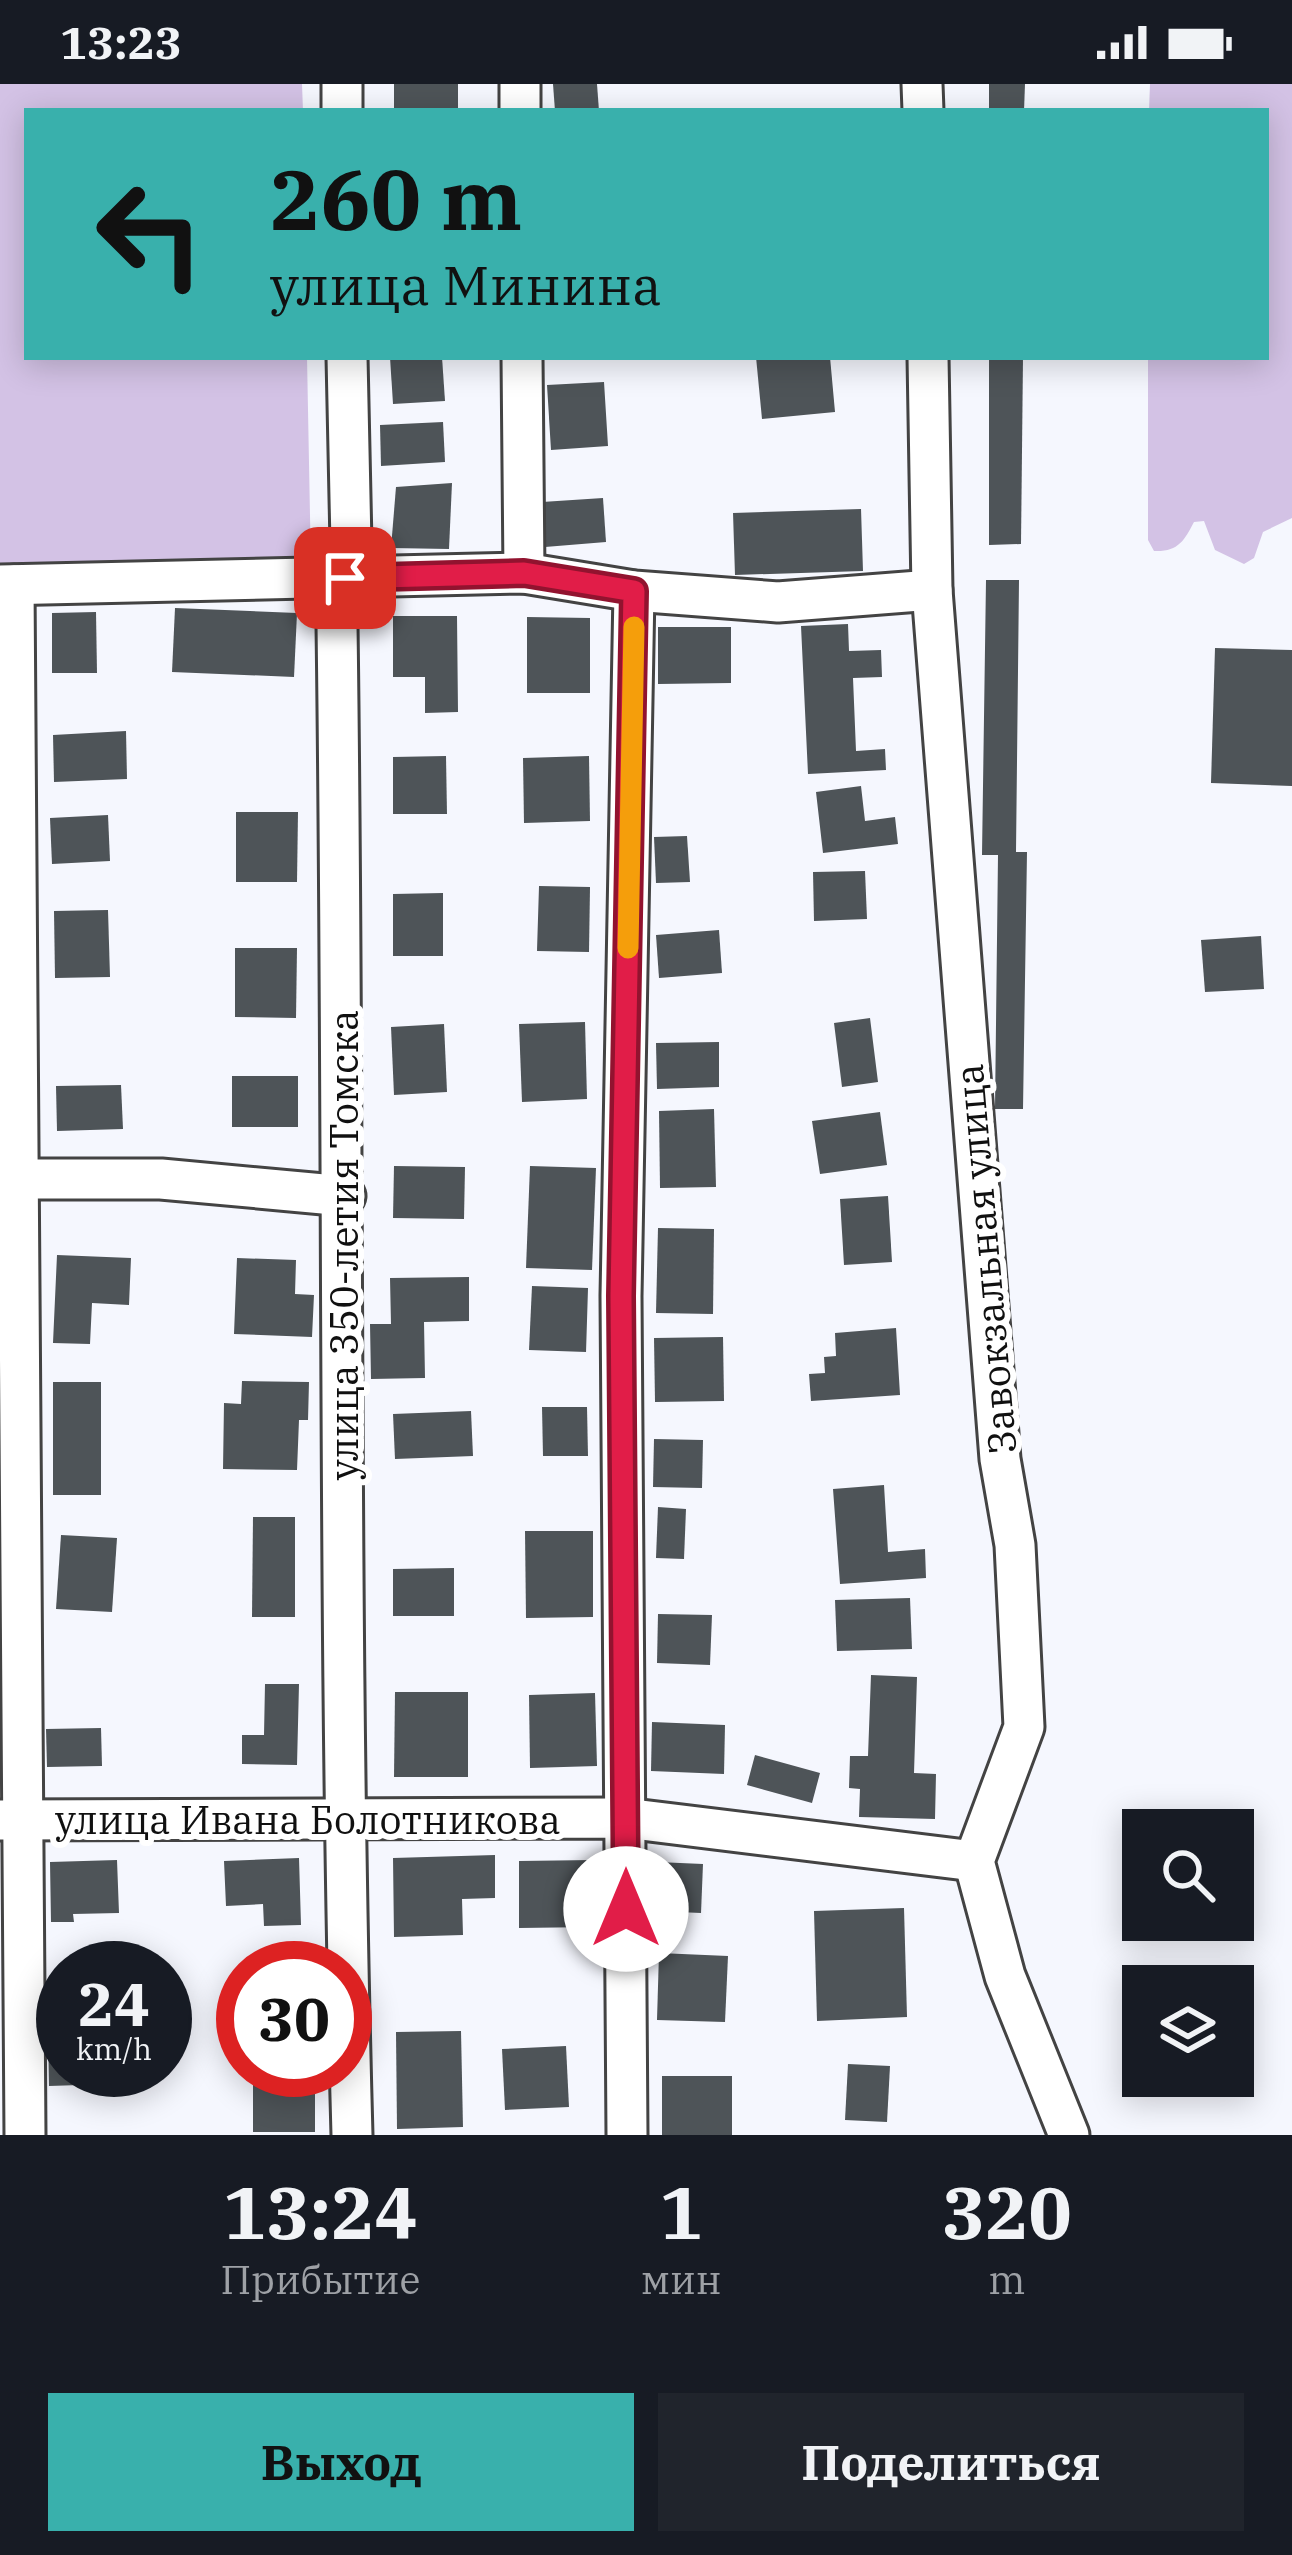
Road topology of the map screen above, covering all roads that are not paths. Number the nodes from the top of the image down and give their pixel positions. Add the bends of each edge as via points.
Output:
1 (347, 360) edge
2 (522, 360) edge
3 (928, 360) edge
4 (524, 573) junction
5 (345, 578) junction
6 (7, 585) edge
7 (932, 590) junction
8 (634, 591) junction
9 (8, 1178) edge
10 (345, 1196) junction
11 (343, 1816) junction
12 (625, 1818) junction
13 (10, 1820) edge
14 (974, 1861) junction
15 (25, 2135) edge
16 (352, 2135) edge
17 (627, 2135) edge
18 (1069, 2135) edge

1 - 5 street, улица 350-летия Томска
2 - 4 street
3 - 7 street, Завокзальная улица
4 - 5 street
4 - 8 street
5 - 6 street
5 - 10 street, улица 350-летия Томска via 338,626
6 - 9 street
7 - 8 street via 778,602
7 - 14 street, Завокзальная улица via 1000,1459 1016,1545 1024,1727
8 - 12 street via 621,1296
9 - 10 street via 161,1179
9 - 13 street
10 - 11 street, улица 350-летия Томска
11 - 12 street, улица Ивана Болотникова
11 - 13 street, улица Ивана Болотникова
11 - 16 street, улица 350-летия Томска
12 - 14 street, улица Ивана Болотникова
12 - 17 street
13 - 15 street
14 - 18 street via 1005,1976

